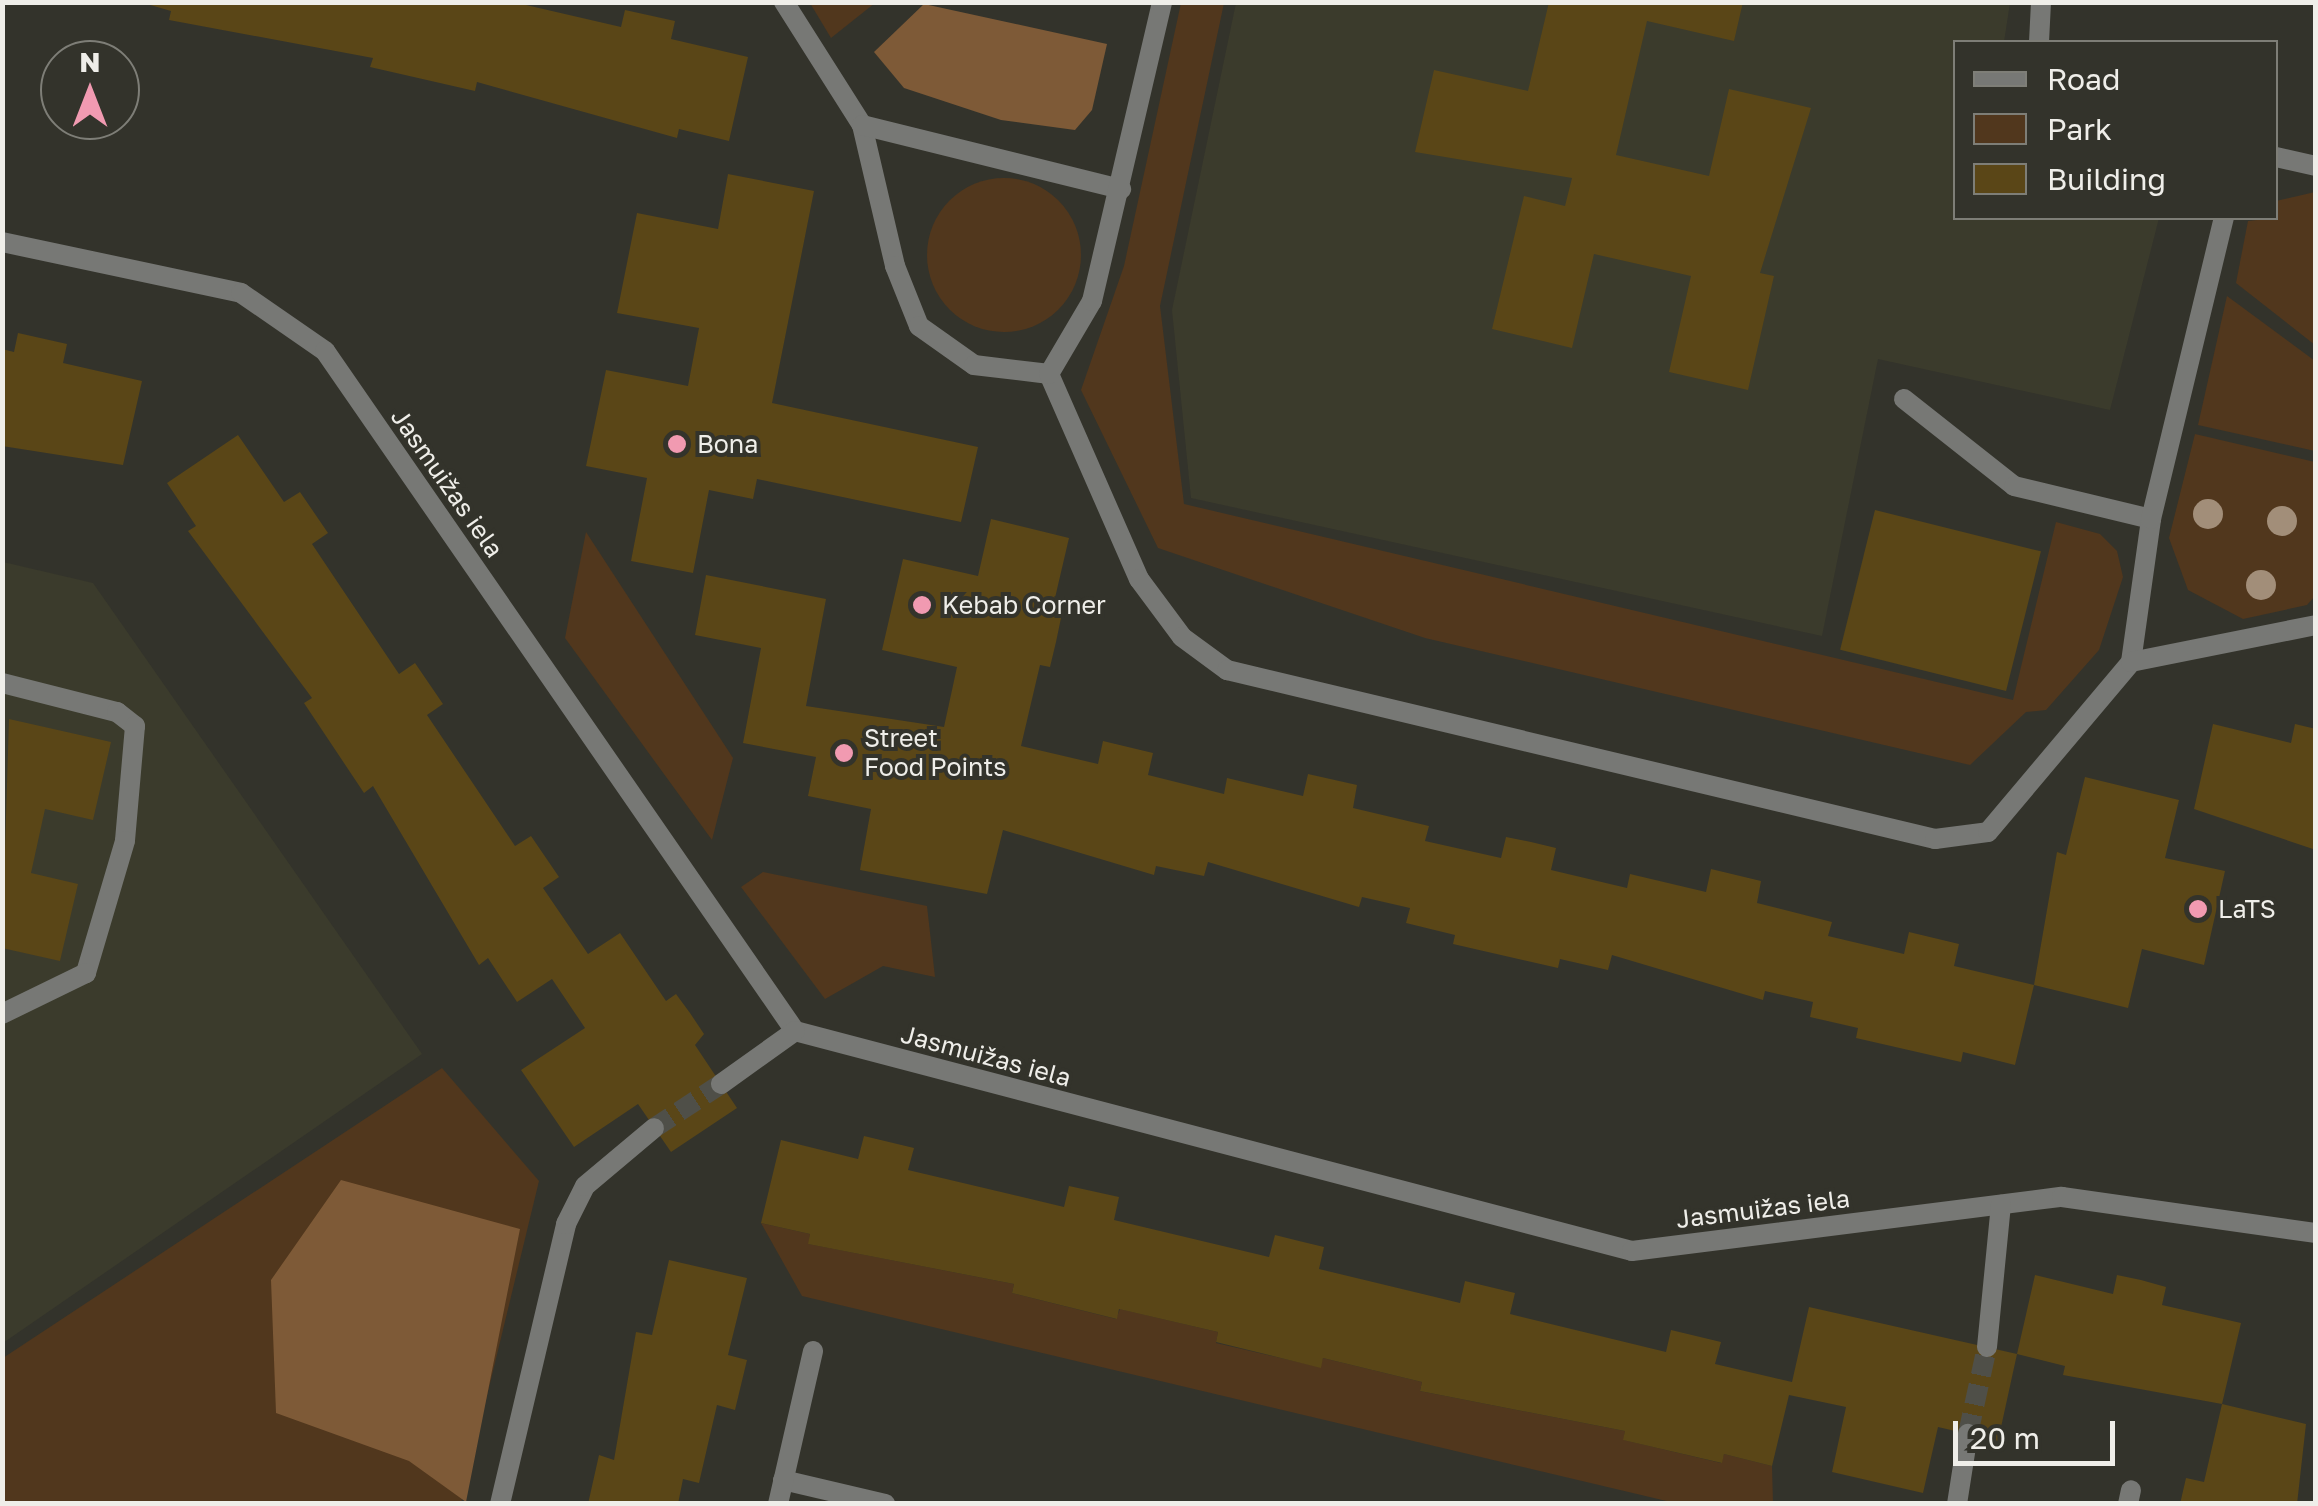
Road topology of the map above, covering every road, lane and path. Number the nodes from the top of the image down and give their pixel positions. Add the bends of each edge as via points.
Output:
1 (784, 2) edge
2 (1162, 2) edge
3 (2042, 2) edge
4 (2039, 40) edge
5 (862, 125) junction
6 (2278, 157) edge
7 (2316, 166) edge
8 (1122, 189) junction
9 (2224, 220) edge
10 (2, 242) edge
11 (1049, 374) junction
12 (1904, 399) dead end
13 (2151, 519) junction
14 (2316, 625) edge
15 (2131, 662) junction
16 (2, 684) edge
17 (2, 1014) edge
18 (795, 1032) junction
19 (721, 1084) tunnel mouth
20 (654, 1128) tunnel mouth
21 (2002, 1204) junction
22 (2316, 1234) edge
23 (1987, 1347) tunnel mouth
24 (813, 1352) dead end
25 (1968, 1434) tunnel mouth
26 (784, 1480) junction
27 (500, 1504) edge
28 (778, 1504) edge
29 (884, 1504) edge
30 (1957, 1504) edge

1 - 5 street
2 - 8 street
3 - 4 street
5 - 8 street
5 - 11 street via 904,297 930,340 974,366
6 - 7 street
8 - 11 street via 1092,302
9 - 13 street
10 - 18 street, Jasmuižas iela via 242,293 325,351
11 - 15 street via 1139,579 1182,637 1227,670 1936,838 1988,832
12 - 13 street via 2014,486
13 - 15 street
14 - 15 street
16 - 17 street via 117,712 135,726 125,841 86,973
18 - 19 street
18 - 21 street, Jasmuižas iela via 1632,1252
20 - 27 street via 586,1186 566,1224
21 - 22 street, Jasmuižas iela via 2138,1202
21 - 23 street
24 - 26 street
25 - 30 street
26 - 28 street
26 - 29 street

